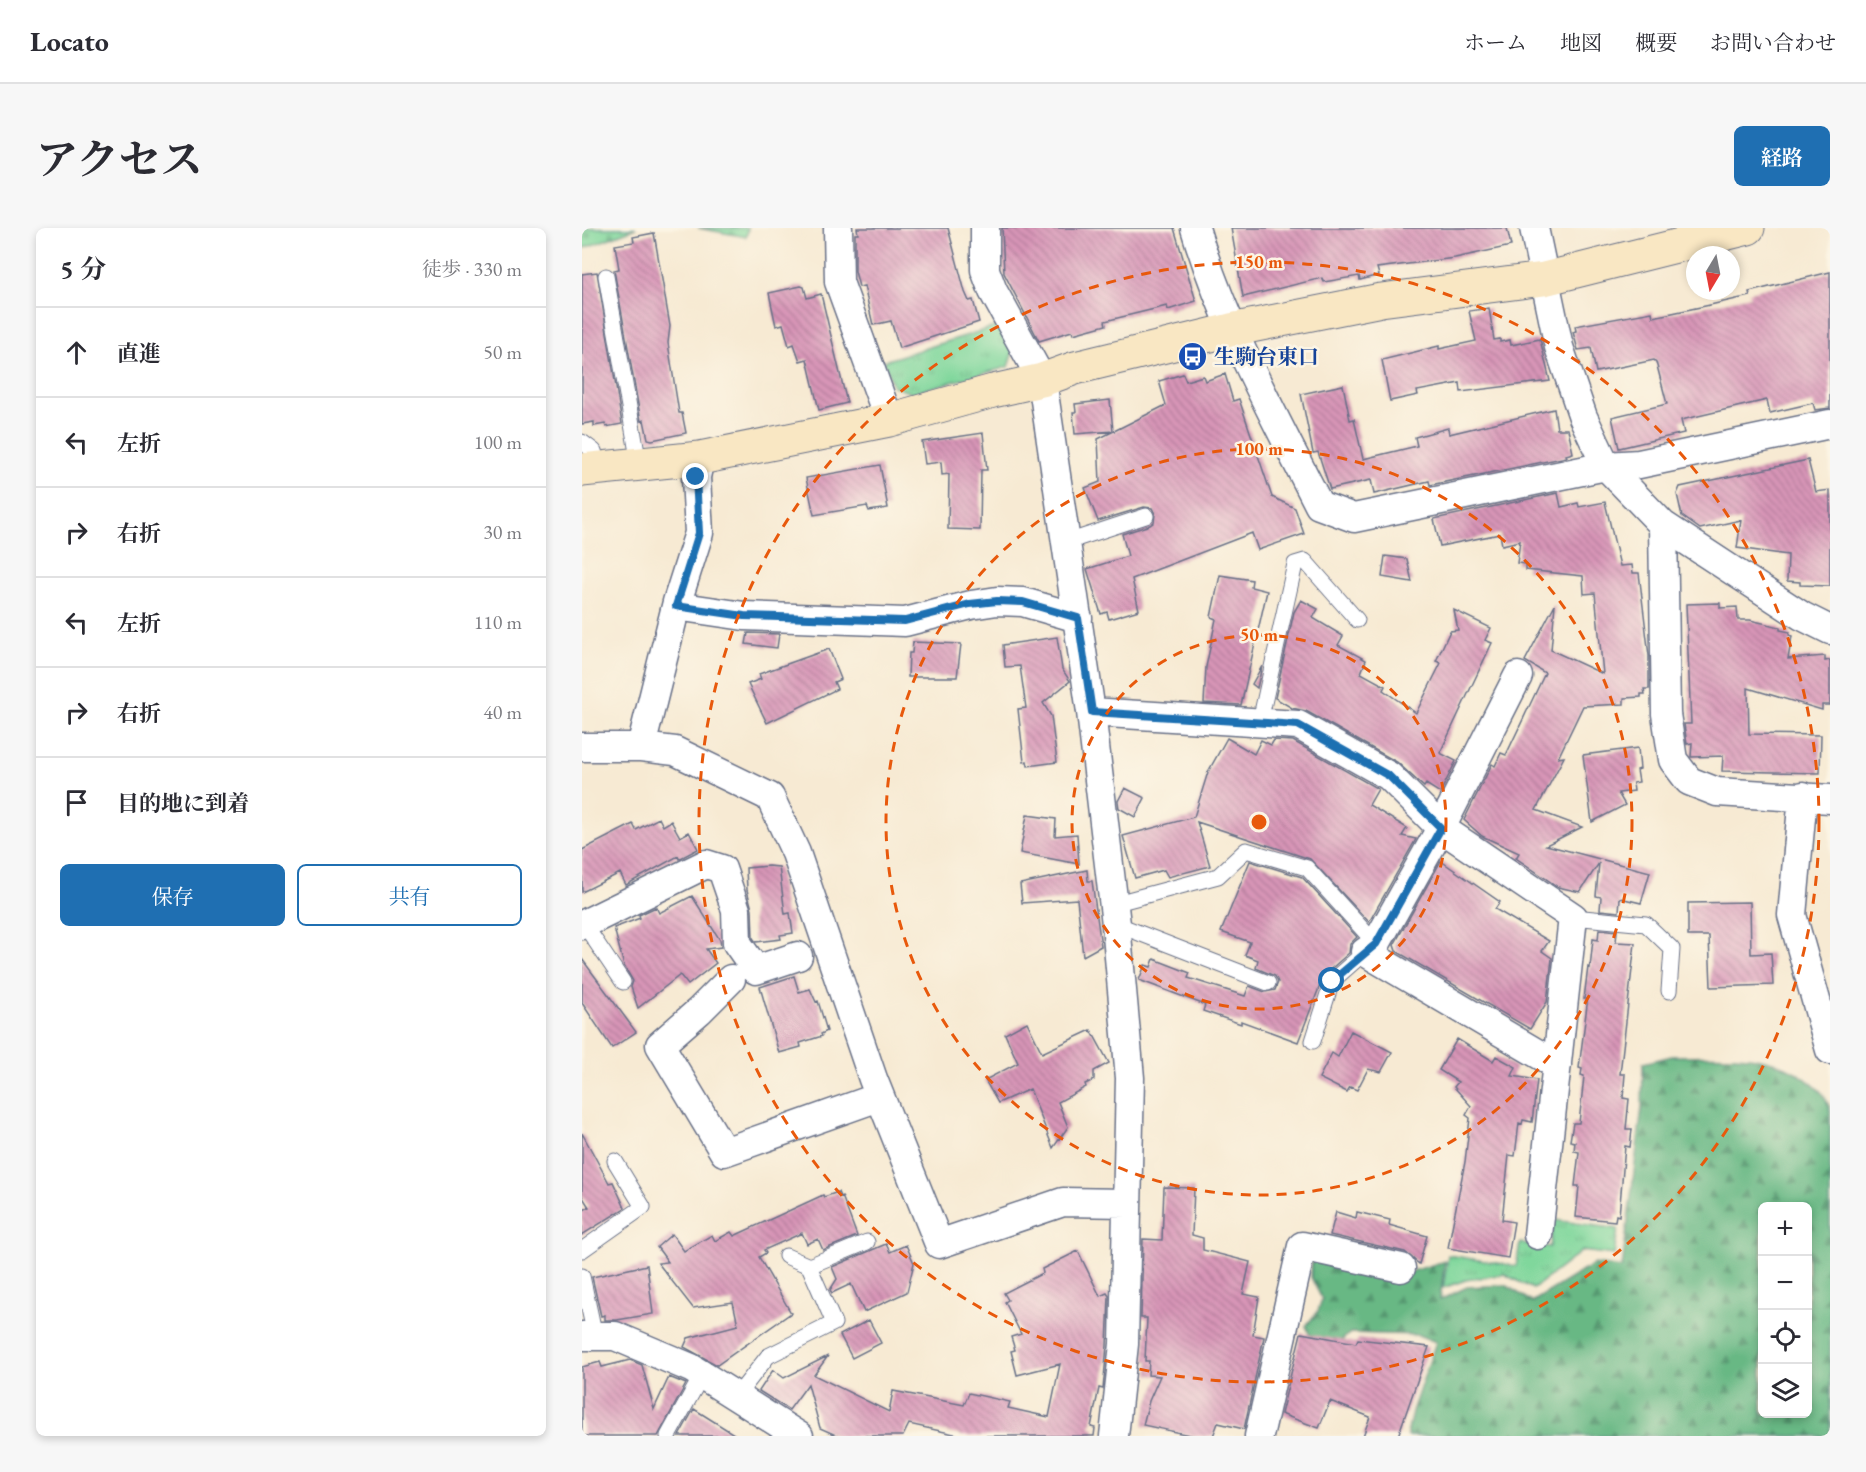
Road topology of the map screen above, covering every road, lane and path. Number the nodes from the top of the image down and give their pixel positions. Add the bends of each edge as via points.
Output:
1 (838, 228) edge
2 (985, 228) edge
3 (1194, 228) edge
4 (1534, 228) edge
5 (1740, 229) edge
6 (606, 276) dead end
7 (1544, 279) junction
8 (1231, 330) junction
9 (1042, 380) junction
10 (890, 420) junction
11 (1830, 424) edge
12 (700, 458) junction
13 (588, 460) edge
14 (639, 464) junction
15 (1606, 465) junction
16 (1146, 516) dead end
17 (1663, 525) junction
18 (1067, 542) junction
19 (676, 606) junction
20 (1078, 618) junction
21 (1357, 620) dead end
22 (1830, 630) edge
23 (1518, 676) dead end
24 (1092, 712) junction
25 (1260, 721) junction
26 (582, 747) edge
27 (641, 747) junction
28 (1816, 798) edge
29 (1441, 828) junction
30 (1115, 914) junction
31 (1574, 916) junction
32 (583, 925) edge
33 (1370, 948) junction
34 (798, 956) dead end
35 (730, 979) dead end
36 (623, 982) dead end
37 (1268, 983) dead end
38 (1669, 991) dead end
39 (1822, 994) edge
40 (1312, 1041) dead end
41 (1830, 1050) edge
42 (1557, 1065) junction
43 (879, 1096) junction
44 (615, 1161) dead end
45 (1127, 1203) junction
46 (1538, 1235) dead end
47 (867, 1242) dead end
48 (582, 1250) edge
49 (786, 1256) dead end
50 (809, 1266) junction
51 (1401, 1268) dead end
52 (582, 1276) edge
53 (589, 1336) edge
54 (702, 1375) junction
55 (736, 1397) junction
56 (668, 1436) edge
57 (799, 1436) edge
58 (1114, 1436) edge
59 (1259, 1436) edge

1 - 10 street via 839,282
2 - 9 street via 985,270
3 - 8 street
4 - 7 street
5 - 7 street
6 - 14 lane
7 - 8 street via 1381,300
7 - 15 street via 1559,346 1583,417
8 - 9 street via 1075,368
8 - 15 street via 1319,505 1354,518
9 - 10 street
9 - 18 street
10 - 12 street
11 - 15 street via 1639,464
12 - 14 street
12 - 19 street via 696,477 699,533
13 - 14 street
15 - 17 street
16 - 18 lane
17 - 22 street via 1802,616
17 - 28 street via 1666,714 1673,760 1689,781 1717,792
18 - 20 street
19 - 20 street via 744,616 905,621 997,601 1023,602
19 - 27 street
20 - 24 street
21 - 25 lane via 1305,561 1295,564
23 - 29 street
24 - 25 street
24 - 30 street
25 - 29 street via 1298,725 1389,776
26 - 27 street
27 - 43 street via 675,751 770,797 796,853
28 - 39 street via 1792,915
29 - 31 street
29 - 33 street
30 - 33 lane via 1218,876 1246,850 1306,868
30 - 37 lane
30 - 45 street via 1130,1078
31 - 38 lane via 1646,924 1671,949
31 - 42 street
32 - 34 street via 706,864 723,869 736,910 738,943 756,970
32 - 36 lane
33 - 40 lane via 1332,981
33 - 42 street
35 - 43 street via 660,1045 724,1152
39 - 41 street
42 - 46 street
43 - 45 street via 939,1244 1063,1202
44 - 48 lane via 649,1203
45 - 58 street via 1124,1344
47 - 50 lane
49 - 50 lane
50 - 55 lane via 834,1323 768,1356
51 - 59 street via 1302,1246
52 - 53 lane
53 - 54 street via 615,1336
54 - 55 street
54 - 56 lane
55 - 57 street

